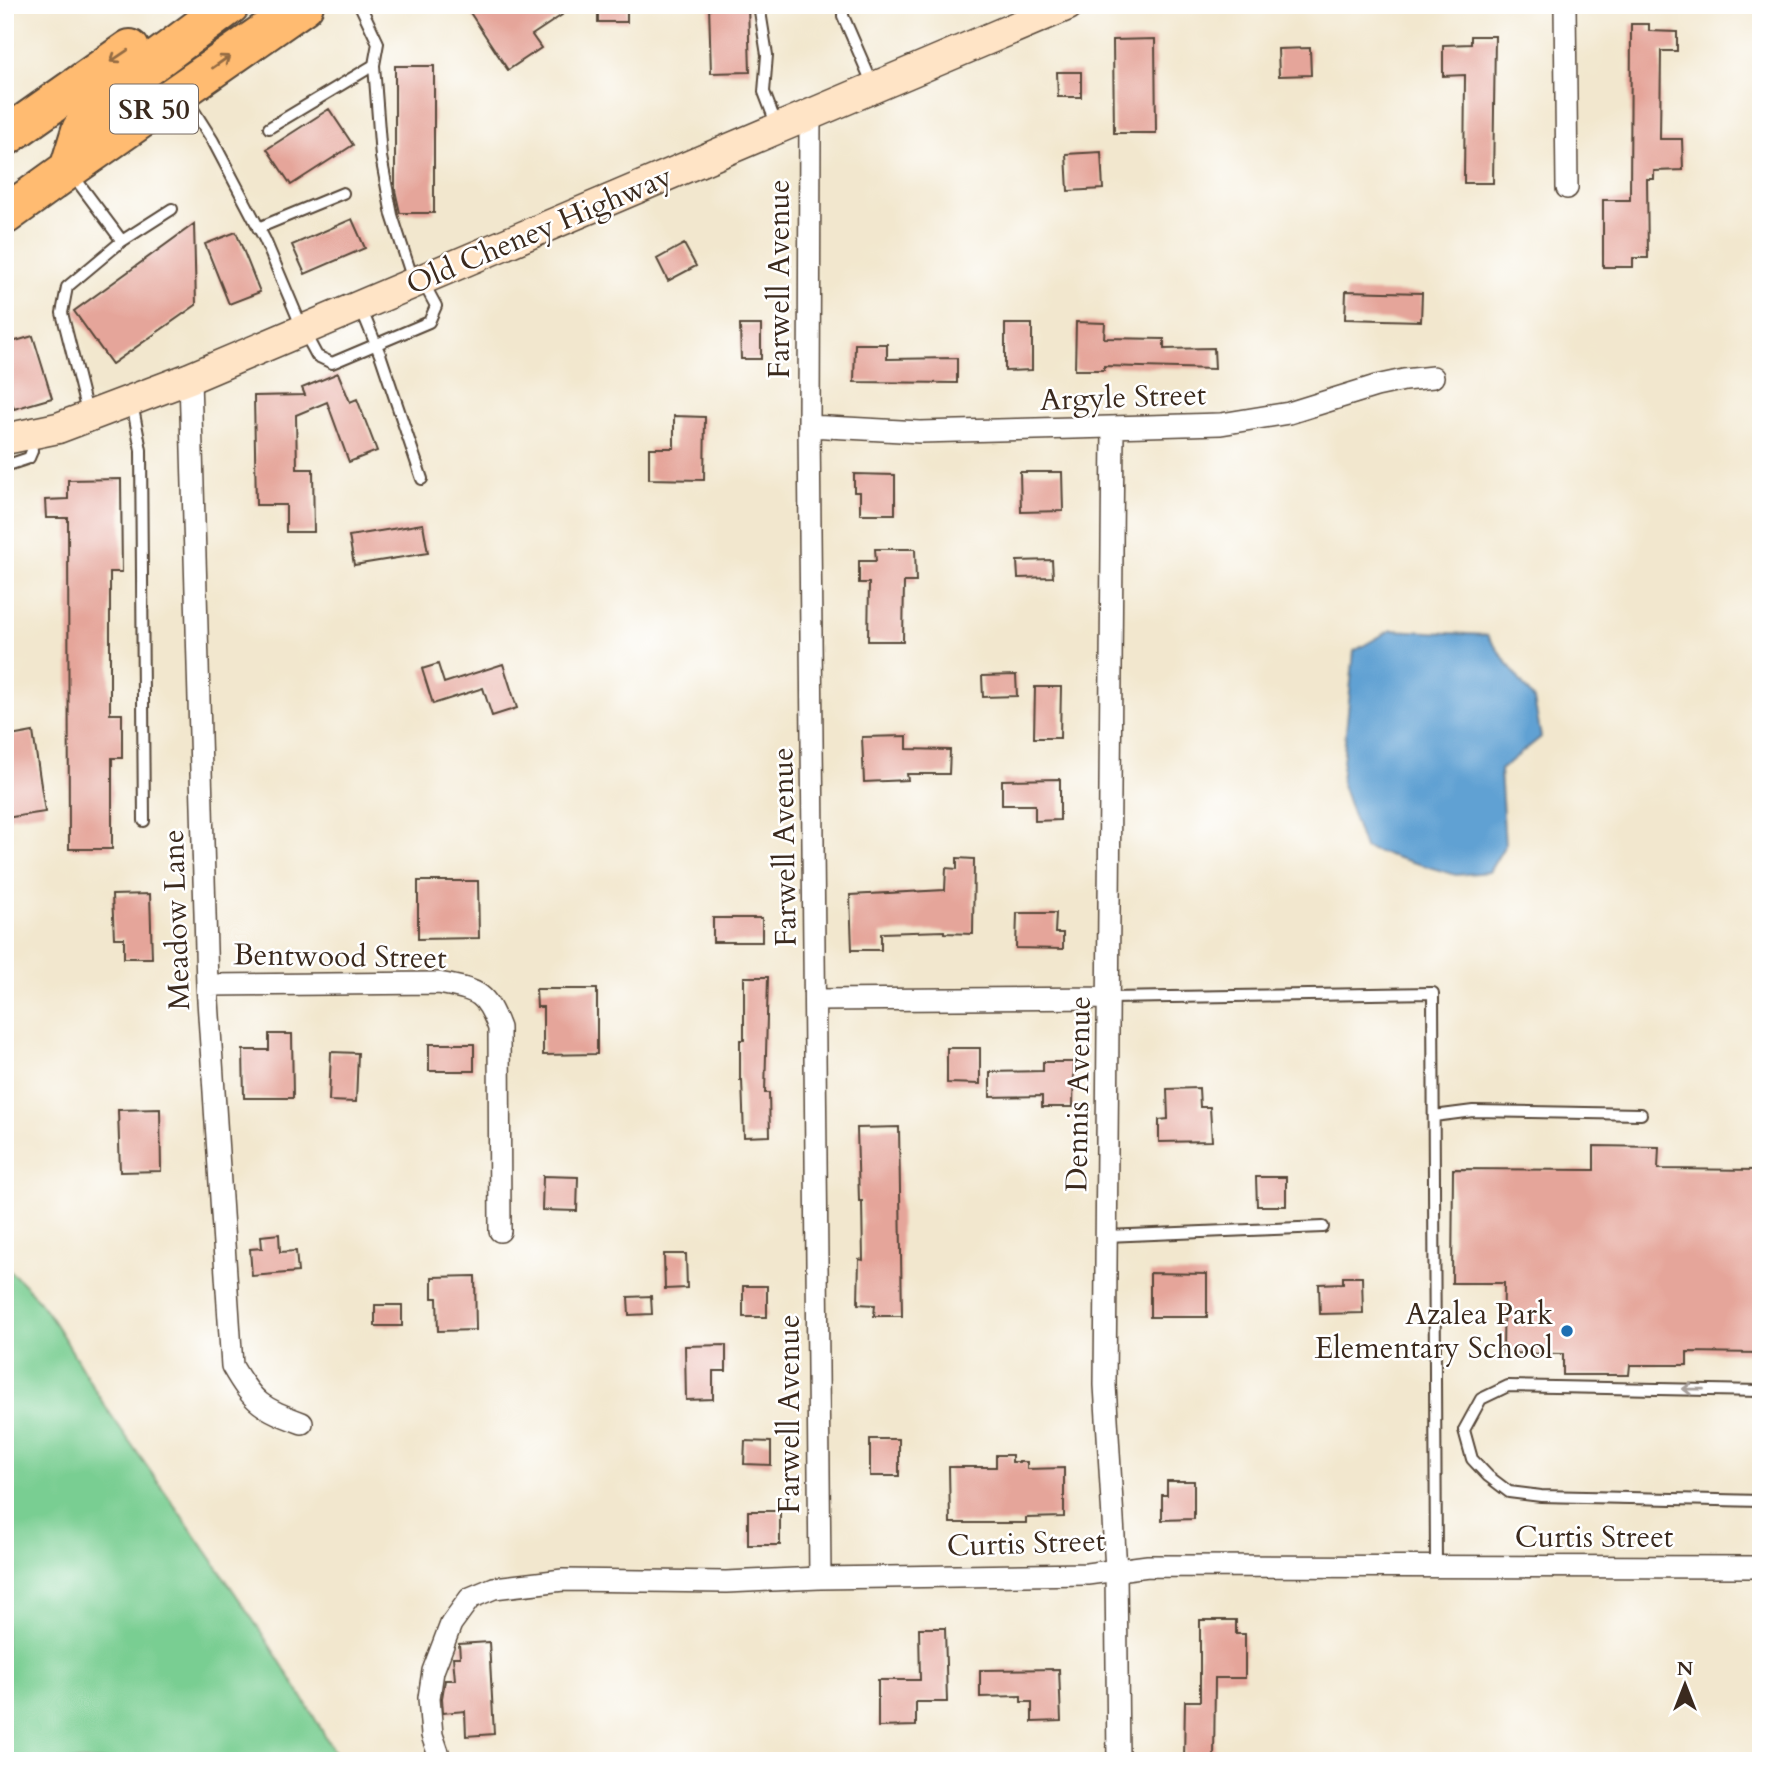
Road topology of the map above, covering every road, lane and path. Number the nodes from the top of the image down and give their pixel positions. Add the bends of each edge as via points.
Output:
1 (197, 5) edge
2 (230, 5) edge
3 (304, 5) edge
4 (360, 5) edge
5 (759, 5) edge
6 (844, 5) edge
7 (1068, 5) edge
8 (1565, 5) edge
9 (374, 65) junction
10 (874, 88) junction
11 (181, 90) junction
12 (810, 115) junction
13 (269, 128) dead end
14 (778, 128) junction
15 (6, 137) edge
16 (5, 168) edge
17 (69, 169) junction
18 (1567, 188) dead end
19 (343, 193) dead end
20 (172, 209) dead end
21 (5, 215) edge
22 (258, 228) junction
23 (122, 241) junction
24 (417, 281) junction
25 (360, 305) junction
26 (303, 330) junction
27 (376, 345) junction
28 (1433, 377) dead end
29 (190, 378) junction
30 (131, 400) junction
31 (88, 417) junction
32 (809, 426) junction
33 (1113, 428) junction
34 (18, 436) edge
35 (5, 466) edge
36 (422, 479) dead end
37 (144, 821) dead end
38 (207, 985) junction
39 (1109, 998) junction
40 (815, 1000) junction
41 (1641, 1114) dead end
42 (1434, 1116) junction
43 (1323, 1227) dead end
44 (500, 1231) dead end
45 (1106, 1236) junction
46 (1761, 1391) edge
47 (302, 1423) dead end
48 (1761, 1501) edge
49 (1436, 1566) junction
50 (1761, 1567) edge
51 (1116, 1570) junction
52 (820, 1578) junction
53 (441, 1761) edge
54 (1118, 1761) edge

1 -> 15 highway, SR 50
2 - 17 highway via 106,98 81,130
11 -> 3 highway, SR 50
4 - 9 lane via 378,43
5 - 14 lane via 767,55 764,92
6 - 10 lane via 843,16
7 - 10 street, Old Cheney Highway
8 - 18 street
9 - 13 lane
9 - 24 lane via 392,215
10 - 12 street, Old Cheney Highway
11 - 17 highway, SR 50
11 - 22 lane
12 - 14 street, Old Cheney Highway
12 - 32 street, Farwell Avenue
14 - 24 street, Old Cheney Highway
15 - 16 highway
17 - 21 highway, SR 50
17 - 23 lane
19 - 22 lane
20 - 23 lane
22 - 26 lane
23 - 31 lane via 66,287 62,313
24 - 25 street, Old Cheney Highway
24 - 27 lane via 436,306 429,322
25 - 26 street, Old Cheney Highway
25 - 27 lane
26 - 27 lane via 317,356 331,363
26 - 29 street, Old Cheney Highway
27 - 36 lane
28 - 33 street, Argyle Street via 1395,382 1289,413 1221,424
29 - 30 street, Old Cheney Highway
29 - 38 street, Meadow Lane
30 - 31 street, Old Cheney Highway
30 - 37 lane via 141,450
31 - 34 street, Old Cheney Highway
32 - 33 street, Argyle Street via 920,432
32 - 40 street, Farwell Avenue
33 - 39 street, Dennis Avenue
34 - 35 lane via 32,451 29,458
38 - 44 street, Bentwood Street via 439,983 471,989 490,1004 499,1028
38 - 47 street, Meadow Lane via 232,1366 246,1390 267,1410
39 - 40 street
39 - 42 lane via 1433,993
39 - 45 street, Dennis Avenue
40 - 52 street, Farwell Avenue
41 - 42 lane via 1473,1111
42 - 49 lane
43 - 45 lane
45 - 51 street, Dennis Avenue via 1104,1385
46 -> 48 lane via 1508,1386 1481,1399 1464,1430 1472,1458 1509,1492
49 - 50 street, Curtis Street
49 - 51 street, Curtis Street via 1148,1566
51 - 52 street, Curtis Street
51 - 54 street, Dennis Avenue
52 - 53 street, Curtis Street via 563,1580 494,1588 470,1598 451,1624 433,1671 429,1698 432,1735

